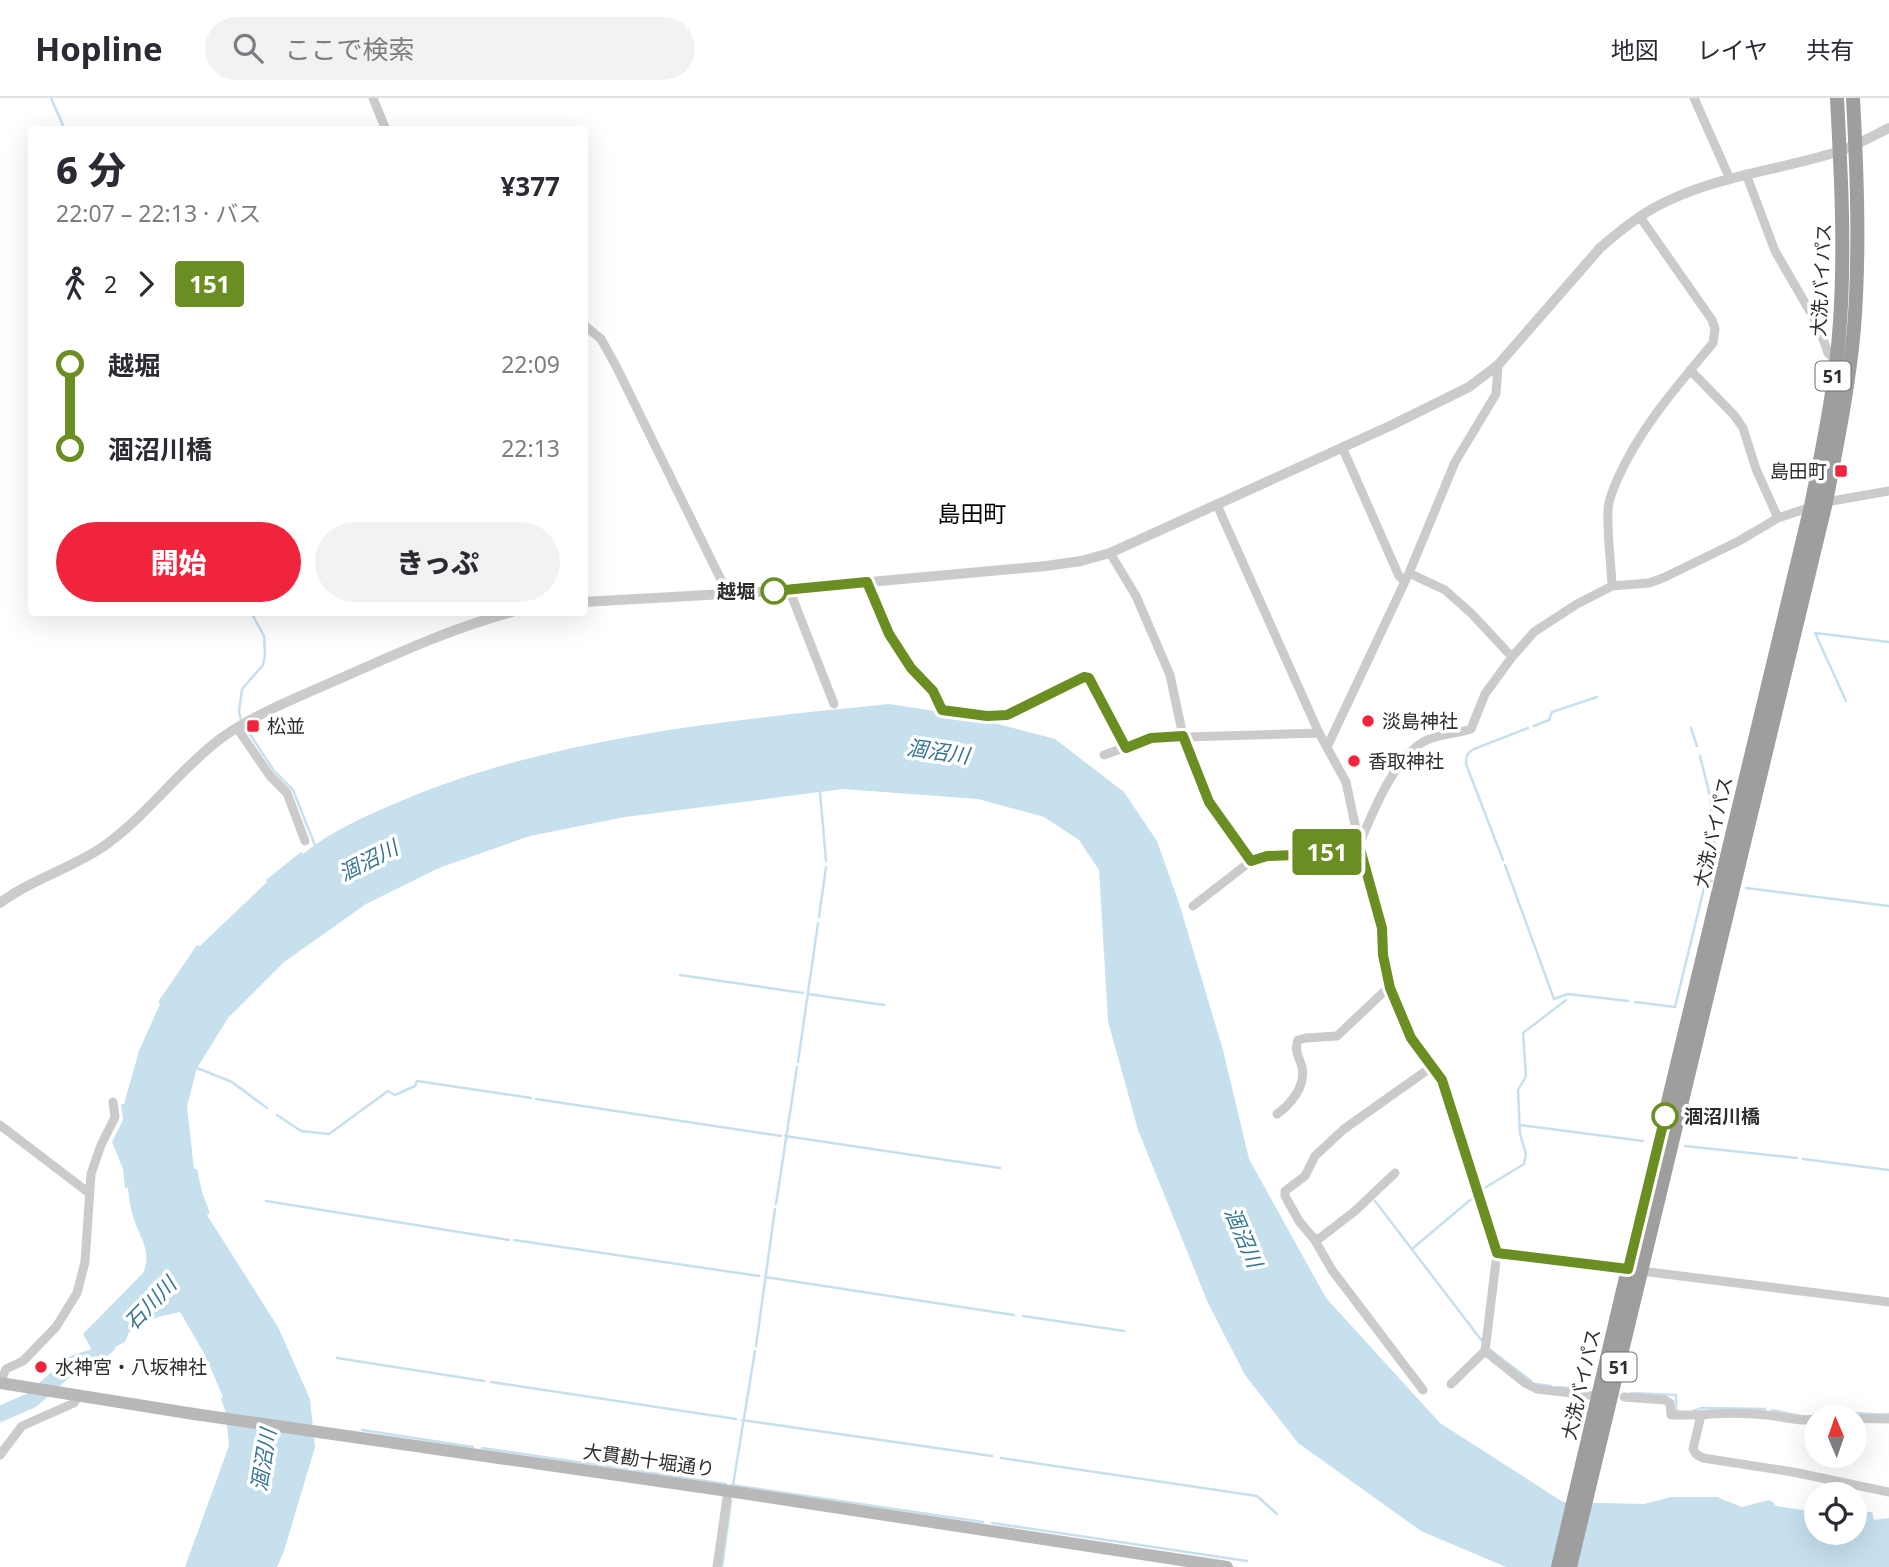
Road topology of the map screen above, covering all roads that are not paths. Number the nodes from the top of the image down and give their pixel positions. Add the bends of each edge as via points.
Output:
1 (373, 98) edge
2 (1694, 98) edge
3 (1837, 98) edge
4 (1853, 98) edge
5 (384, 126) edge
6 (1889, 128) edge
7 (1855, 145) junction
8 (1840, 151) junction
9 (1746, 174) junction
10 (1730, 179) junction
11 (1640, 216) junction
12 (588, 328) edge
13 (1836, 360) junction
14 (1498, 365) junction
15 (1690, 370) junction
16 (1342, 447) junction
17 (1889, 491) edge
18 (1826, 502) junction
19 (1217, 505) junction
20 (1811, 506) junction
21 (1778, 518) junction
22 (1110, 553) junction
23 (1407, 577) junction
24 (867, 582) junction
25 (1612, 586) junction
26 (789, 589) junction
27 (728, 594) junction
28 (588, 602) edge
29 (498, 616) edge
30 (1512, 657) junction
31 (834, 704) dead end
32 (237, 728) junction
33 (1319, 733) junction
34 (1183, 736) junction
35 (1327, 747) junction
36 (1126, 748) junction
37 (1104, 755) dead end
38 (305, 841) dead end
39 (1359, 845) junction
40 (1251, 861) junction
41 (0, 902) edge
42 (1193, 906) dead end
43 (1390, 986) junction
44 (1433, 1066) junction
45 (113, 1102) dead end
46 (1277, 1114) dead end
47 (0, 1125) edge
48 (1395, 1174) dead end
49 (89, 1193) junction
50 (1314, 1238) junction
51 (1497, 1253) junction
52 (1635, 1270) junction
53 (1889, 1302) edge
54 (1485, 1351) junction
55 (2, 1384) edge
56 (1451, 1384) dead end
57 (1423, 1390) dead end
58 (1590, 1395) dead end
59 (78, 1396) junction
60 (1623, 1397) dead end
61 (1702, 1415) junction
62 (1867, 1419) edge
63 (1889, 1419) edge
64 (1804, 1421) edge
65 (0, 1455) edge
66 (1589, 1462) junction
67 (728, 1491) junction
68 (1889, 1492) edge
69 (718, 1567) edge
70 (1227, 1567) edge
71 (1558, 1567) edge
72 (1570, 1567) edge

1 - 5 street
2 - 10 street
3 - 8 highway, 大洗バイパス / 51
4 - 7 highway, 大洗バイパス / 51
6 - 7 street
7 - 8 street
7 - 18 highway, 大洗バイパス / 51 via 1854,326
8 - 9 street
8 - 13 highway, 大洗バイパス / 51 via 1842,275
9 - 10 street
9 - 13 street via 1775,251 1819,327 1828,353
10 - 11 street
11 - 14 street via 1600,248
11 - 15 street via 1712,320 1716,337
12 - 27 street via 601,339 616,366
13 - 20 highway, 大洗バイパス / 51
14 - 16 street via 1455,396
14 - 23 street via 1496,394 1455,462
15 - 21 street via 1743,428
15 - 25 street via 1653,417 1613,490 1607,509
16 - 19 street
16 - 23 street via 1399,576
17 - 18 street
18 - 20 street
18 - 52 highway, 大洗バイパス / 51 via 1647,1246
19 - 22 street
19 - 33 street
20 - 21 street
20 - 52 highway, 大洗バイパス / 51
21 - 25 street via 1663,578
22 - 24 street via 1066,564
22 - 34 street via 1136,596 1170,675
23 - 30 street via 1445,590
23 - 35 street
24 - 26 street
24 - 36 street via 889,634 942,710 1007,715 1089,678
25 - 30 street via 1551,618
26 - 27 street
26 - 31 street
27 - 28 street
29 - 32 street via 428,640
30 - 39 street via 1485,694 1471,729 1423,742 1400,765
32 - 38 street via 287,793
32 - 41 street via 103,846
33 - 34 street
33 - 35 street
34 - 36 street via 1151,738
34 - 40 street via 1209,802
35 - 39 street via 1346,782
36 - 37 street
39 - 40 street
39 - 43 street via 1382,928
40 - 42 street
43 - 44 street via 1411,1038
43 - 46 street via 1337,1036 1298,1040 1302,1077 1293,1100
44 - 50 street via 1344,1129 1315,1156 1306,1176 1284,1191
44 - 51 street via 1459,1128
45 - 49 street via 115,1117 91,1174
47 - 49 street
48 - 50 street via 1355,1211
49 - 55 street via 85,1262 76,1293 56,1327 23,1361 6,1369
50 - 57 street via 1332,1270
51 - 52 street
51 - 54 street
52 - 53 street
52 - 66 highway, 大洗バイパス / 51
54 - 56 street
54 - 58 street via 1537,1389
55 - 59 main road, 大貫勘十堀通り
59 - 65 street via 74,1403 22,1426
59 - 67 main road, 大貫勘十堀通り
60 - 61 street via 1665,1400 1670,1403 1671,1415
61 - 64 street via 1768,1415
61 - 68 street via 1693,1449 1703,1458
62 - 63 street
66 - 71 highway, 大洗バイパス / 51
66 - 72 highway, 大洗バイパス / 51
67 - 69 street
67 - 70 main road, 大貫勘十堀通り

